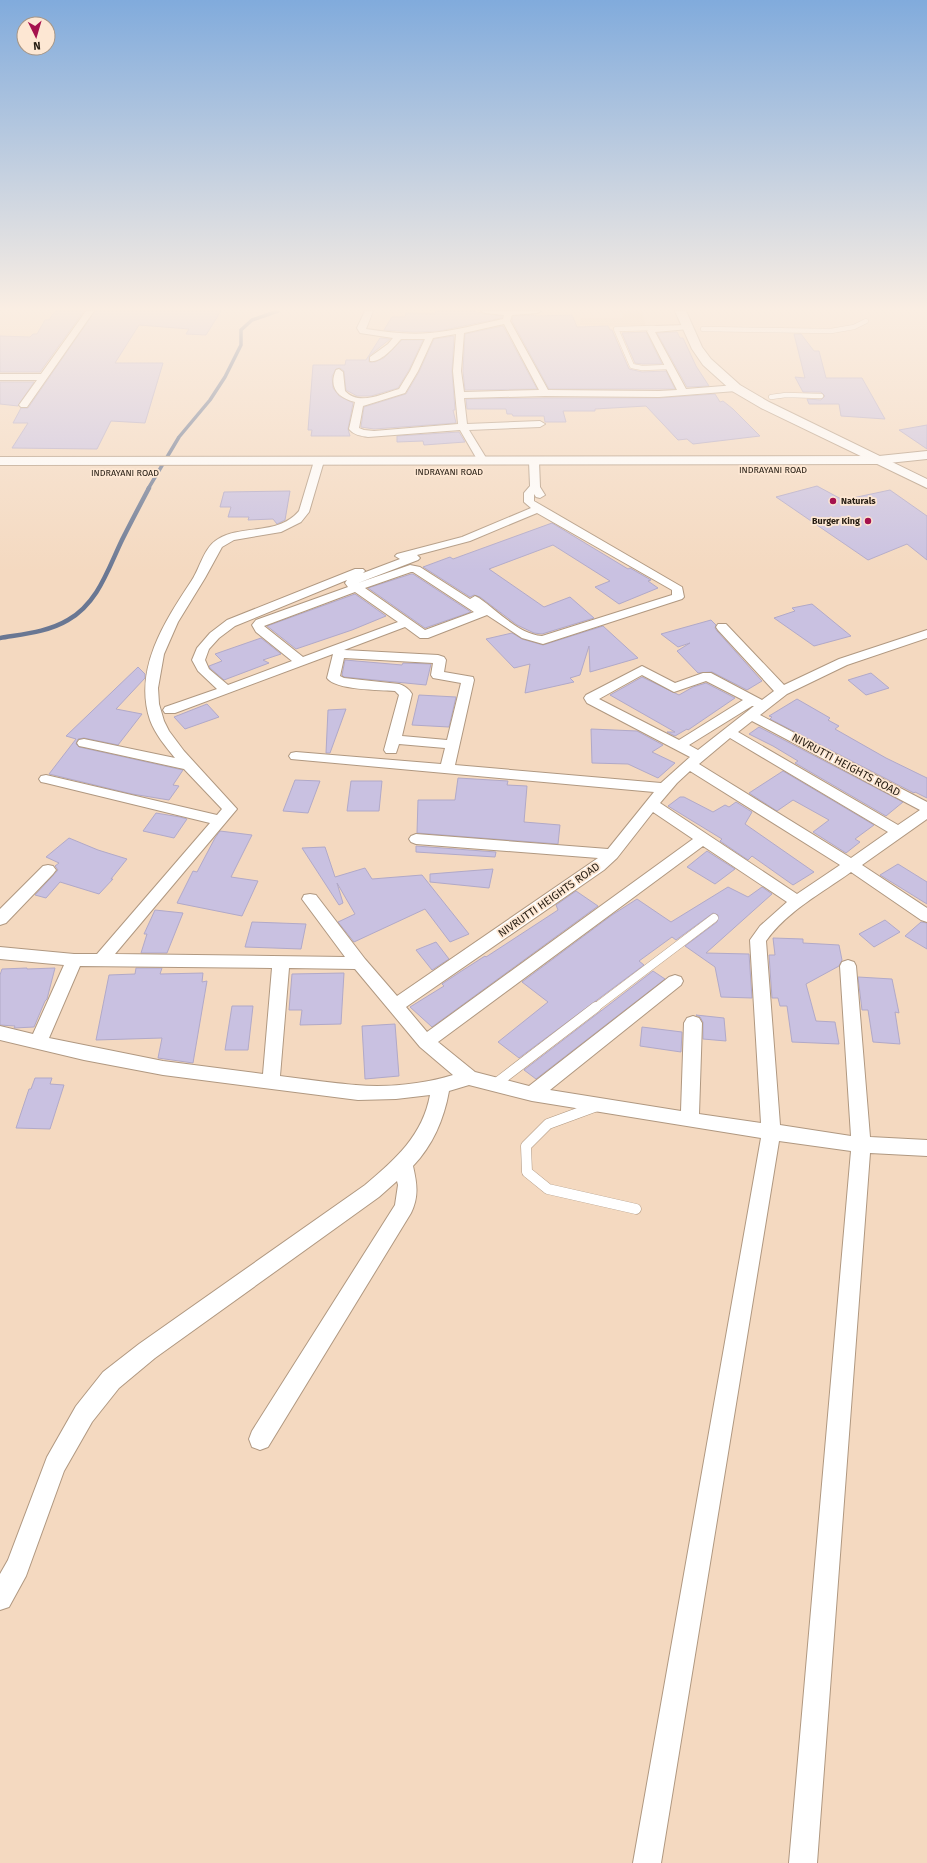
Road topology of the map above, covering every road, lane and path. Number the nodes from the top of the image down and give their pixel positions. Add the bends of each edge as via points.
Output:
1 (29, 398) edge
2 (349, 398) edge
3 (378, 398) edge
4 (458, 398) edge
5 (753, 398) edge
6 (773, 398) edge
7 (364, 402) junction
8 (24, 405) dead end
9 (540, 424) dead end
10 (463, 427) junction
11 (927, 455) edge
12 (879, 460) junction
13 (0, 461) edge
14 (483, 461) junction
15 (897, 464) junction
16 (535, 466) junction
17 (151, 467) junction
18 (318, 467) junction
19 (923, 470) edge
20 (0, 472) edge
21 (927, 484) edge
22 (535, 507) junction
23 (411, 556) junction
24 (357, 588) junction
25 (406, 622) junction
26 (722, 627) dead end
27 (927, 634) edge
28 (301, 662) junction
29 (226, 690) junction
30 (782, 691) junction
31 (755, 707) junction
32 (170, 710) dead end
33 (729, 732) junction
34 (84, 743) dead end
35 (453, 745) junction
36 (679, 746) junction
37 (296, 756) dead end
38 (694, 760) junction
39 (191, 766) junction
40 (447, 769) junction
41 (46, 779) dead end
42 (665, 788) junction
43 (650, 804) junction
44 (927, 808) edge
45 (927, 812) edge
46 (220, 821) junction
47 (899, 832) junction
48 (416, 839) dead end
49 (702, 839) junction
50 (612, 854) junction
51 (851, 866) junction
52 (48, 870) dead end
53 (310, 899) dead end
54 (798, 902) junction
55 (927, 916) edge
56 (714, 918) dead end
57 (0, 919) edge
58 (0, 953) edge
59 (74, 960) junction
60 (101, 960) junction
61 (281, 963) junction
62 (359, 963) junction
63 (848, 966) dead end
64 (675, 981) dead end
65 (395, 1006) junction
66 (693, 1023) dead end
67 (0, 1033) edge
68 (426, 1042) junction
69 (38, 1043) junction
70 (469, 1078) junction
71 (271, 1082) junction
72 (494, 1085) junction
73 (441, 1086) junction
74 (532, 1094) junction
75 (599, 1105) junction
76 (690, 1120) junction
77 (771, 1132) junction
78 (861, 1145) junction
79 (927, 1148) edge
80 (403, 1166) junction
81 (636, 1209) dead end
82 (260, 1439) dead end
83 (0, 1598) edge
84 (647, 1863) edge
85 (803, 1863) edge

1 - 8 street
2 - 7 street
3 - 7 street
4 - 10 street
5 - 12 main road
6 - 15 main road
7 - 10 street via 357,408 354,430 362,433
9 - 10 street
10 - 14 street
11 - 15 main road
12 - 15 main road, INDRAYANI ROAD
12 - 16 main road, INDRAYANI ROAD
13 - 17 main road, INDRAYANI ROAD
14 - 16 main road, INDRAYANI ROAD
14 - 18 main road, INDRAYANI ROAD
15 - 16 main road, INDRAYANI ROAD
15 - 19 main road
15 - 21 main road
16 - 18 main road, INDRAYANI ROAD
16 - 22 street via 535,487 541,494
17 - 18 main road, INDRAYANI ROAD
17 - 20 main road, INDRAYANI ROAD
18 - 39 street via 301,517 286,526 230,538 220,543 168,629 152,674 153,706 164,735
22 - 23 street via 466,539
22 - 23 street via 678,589 678,597 550,638 536,640 525,636
23 - 24 street via 352,580 351,583
23 - 29 street via 375,565 231,623 221,630 207,642 198,661 200,667
24 - 25 street
24 - 25 street via 414,568 481,613 427,635
24 - 28 street via 258,625
25 - 28 street
26 - 30 street
27 - 30 street via 843,662
28 - 29 street
29 - 32 street
30 - 31 street
31 - 33 street, NIVRUTTI HEIGHTS ROAD
31 - 36 street
31 - 36 street via 707,676 674,688 642,670 591,698
31 - 44 street, NIVRUTTI HEIGHTS ROAD
33 - 38 street, NIVRUTTI HEIGHTS ROAD
33 - 47 street
34 - 39 street
35 - 35 street via 392,744 406,696 405,691 399,688 335,680 341,654 438,659 440,660 437,675 468,680
35 - 40 street
36 - 38 street
37 - 40 street
38 - 42 street, NIVRUTTI HEIGHTS ROAD
38 - 51 street
39 - 46 street via 230,809
40 - 42 street
41 - 46 street
42 - 43 street, NIVRUTTI HEIGHTS ROAD
43 - 49 street
43 - 50 street, NIVRUTTI HEIGHTS ROAD
45 - 47 street
46 - 60 street
47 - 51 street
48 - 50 street
49 - 54 street
49 - 68 street
50 - 65 street, NIVRUTTI HEIGHTS ROAD via 599,866
51 - 54 street
51 - 55 street
52 - 57 street
53 - 62 street
54 - 77 street via 763,931 758,940
56 - 72 lane
58 - 59 street
59 - 60 street
59 - 69 street
60 - 61 street
61 - 62 street
61 - 71 street
62 - 65 street
63 - 78 street
64 - 74 street
65 - 68 street
66 - 76 street
67 - 69 street
68 - 70 street
69 - 71 street via 163,1068
70 - 72 street
70 - 73 street
71 - 73 street via 358,1092 396,1092
72 - 74 street
73 - 80 street via 427,1134
74 - 75 street
75 - 76 street
75 - 81 lane via 548,1124 526,1146 527,1172 548,1189
76 - 77 street
77 - 78 street
77 - 84 street
78 - 79 street
78 - 85 street
80 - 82 street via 408,1184 404,1207
80 - 83 street via 372,1191 147,1351 111,1380 84,1414 55,1465 17,1567

